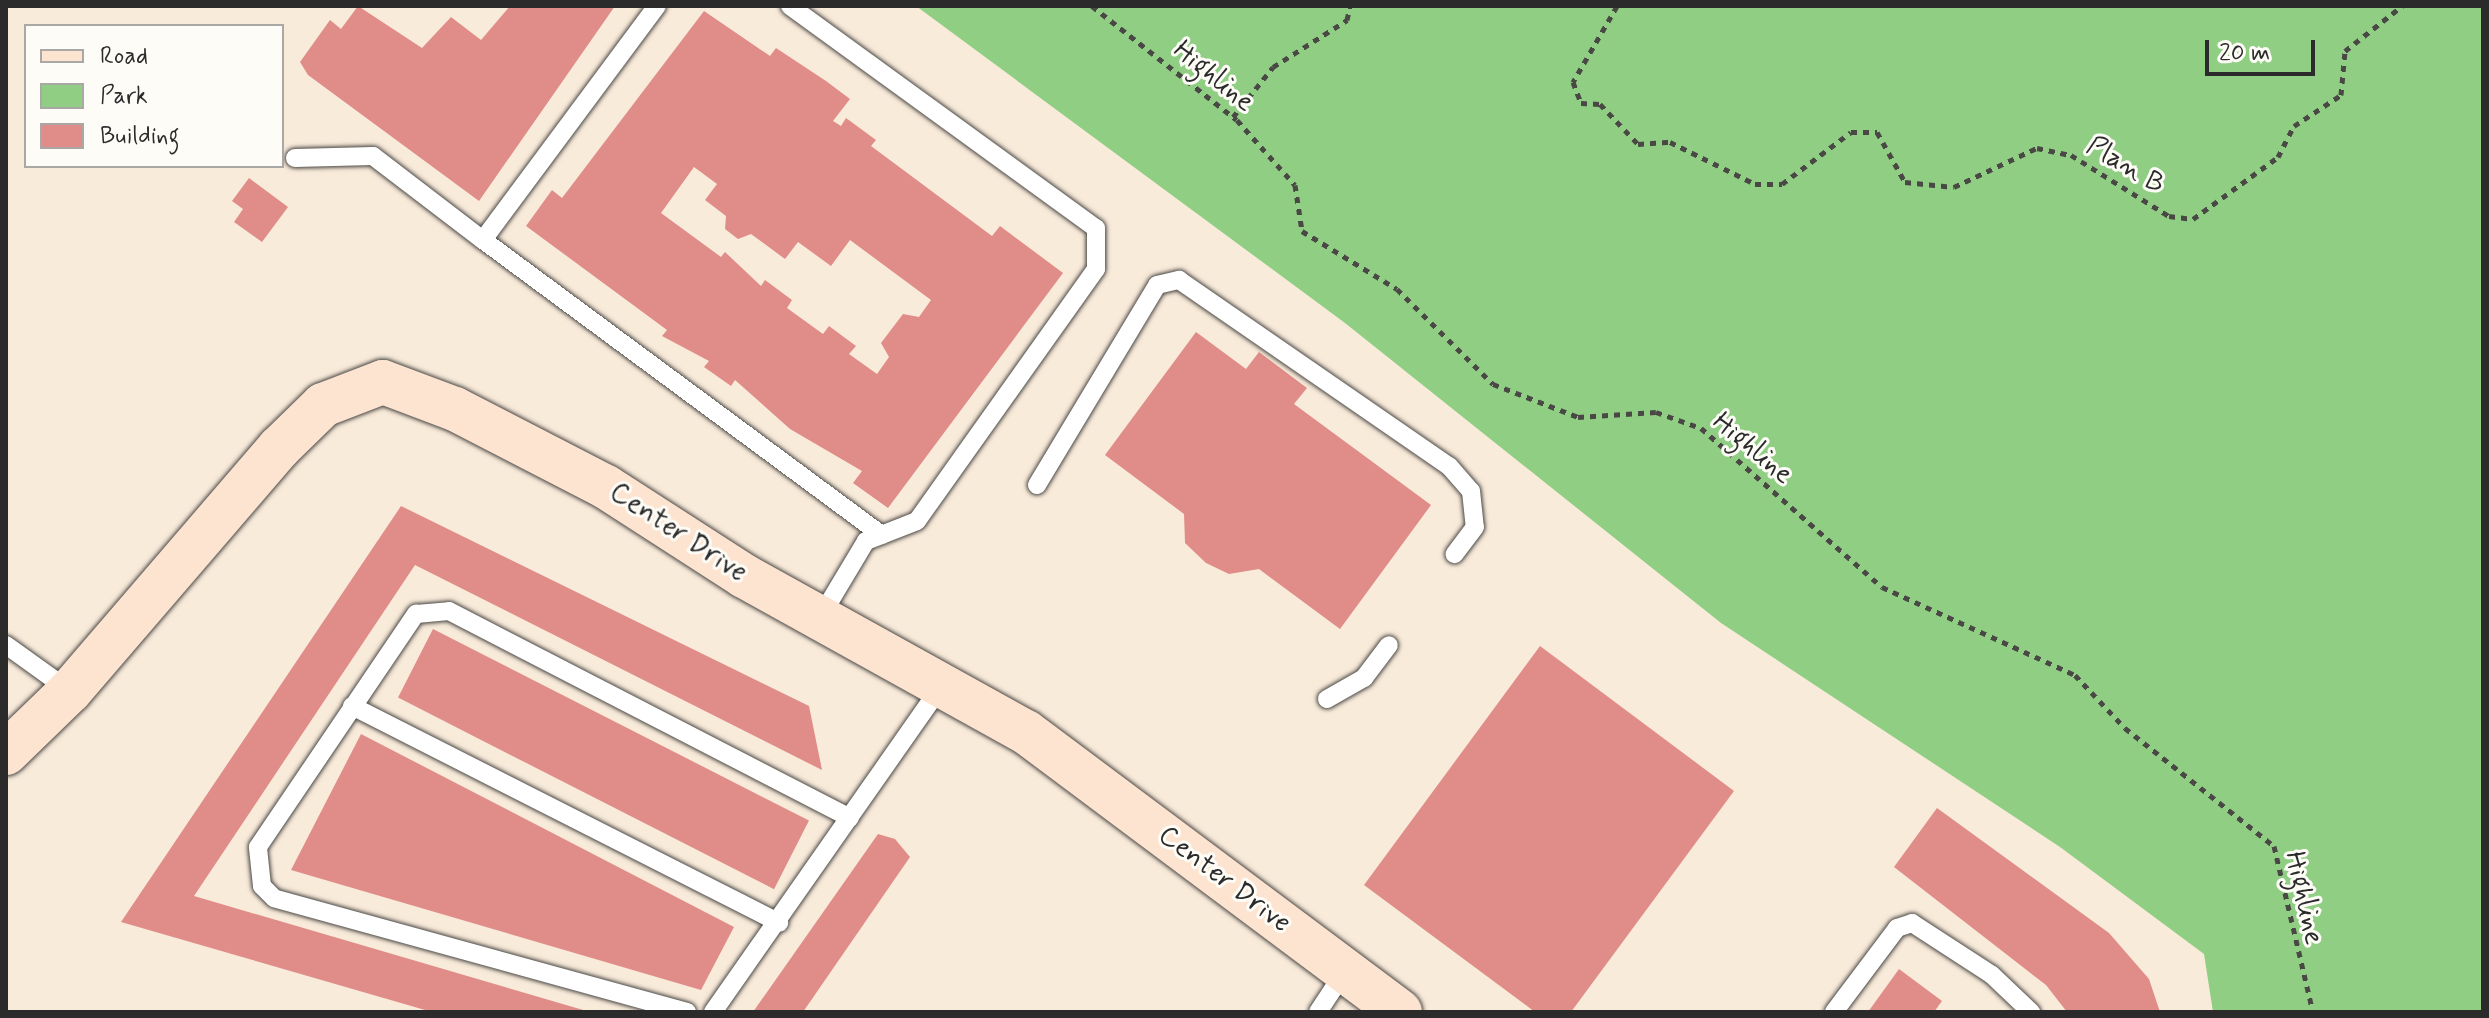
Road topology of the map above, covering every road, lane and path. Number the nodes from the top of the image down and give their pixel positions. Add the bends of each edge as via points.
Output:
1 (657, 6) edge
2 (790, 6) edge
3 (1092, 6) edge
4 (1350, 6) edge
5 (1617, 6) edge
6 (2402, 6) edge
7 (1233, 117) junction
8 (295, 158) dead end
9 (483, 240) junction
10 (1037, 485) dead end
11 (882, 535) junction
12 (1455, 554) dead end
13 (820, 618) junction
14 (6, 645) edge
15 (1389, 645) dead end
16 (941, 686) junction
17 (70, 691) junction
18 (1327, 699) dead end
19 (352, 706) junction
20 (6, 753) edge
21 (850, 818) junction
22 (779, 923) junction
23 (1345, 971) junction
24 (687, 1012) edge
25 (713, 1012) edge
26 (1318, 1012) edge
27 (1400, 1012) edge
28 (1834, 1012) edge
29 (2031, 1012) edge
30 (2313, 1012) edge

1 - 9 lane
2 - 11 lane via 1096,228 1096,269 917,521
3 - 7 path, Highline
4 - 7 path via 1347,20 1273,67
5 - 6 path, Plan B via 1573,82 1581,103 1600,104 1638,144 1670,142 1755,184 1782,184 1809,171 1851,132 1877,132 1905,182 1954,187 2037,148 2071,155 2169,216 2193,219 2278,157 2294,126 2341,95 2345,51
7 - 30 path, Highline via 1295,185 1302,231 1397,289 1493,384 1578,417 1656,412 1701,428 1882,587 2075,675 2125,728 2274,846
8 - 9 lane via 373,156
9 - 11 lane
10 - 12 lane via 1157,285 1179,280 1449,466 1471,491 1475,527
11 - 13 lane via 866,541
13 - 16 street, Center Drive
13 - 17 street, Center Drive via 606,487 455,409 383,382 323,405 279,448
14 - 17 lane
15 - 18 lane via 1364,678
16 - 21 lane
16 - 23 street, Center Drive via 1026,732
17 - 20 street, Center Drive
19 - 21 lane via 416,614 449,611
19 - 22 lane
19 - 24 lane via 258,847 262,886 274,898
21 - 22 lane
22 - 25 lane
23 - 26 lane
23 - 27 street, Center Drive
28 - 29 lane via 1897,928 1912,923 1992,975

